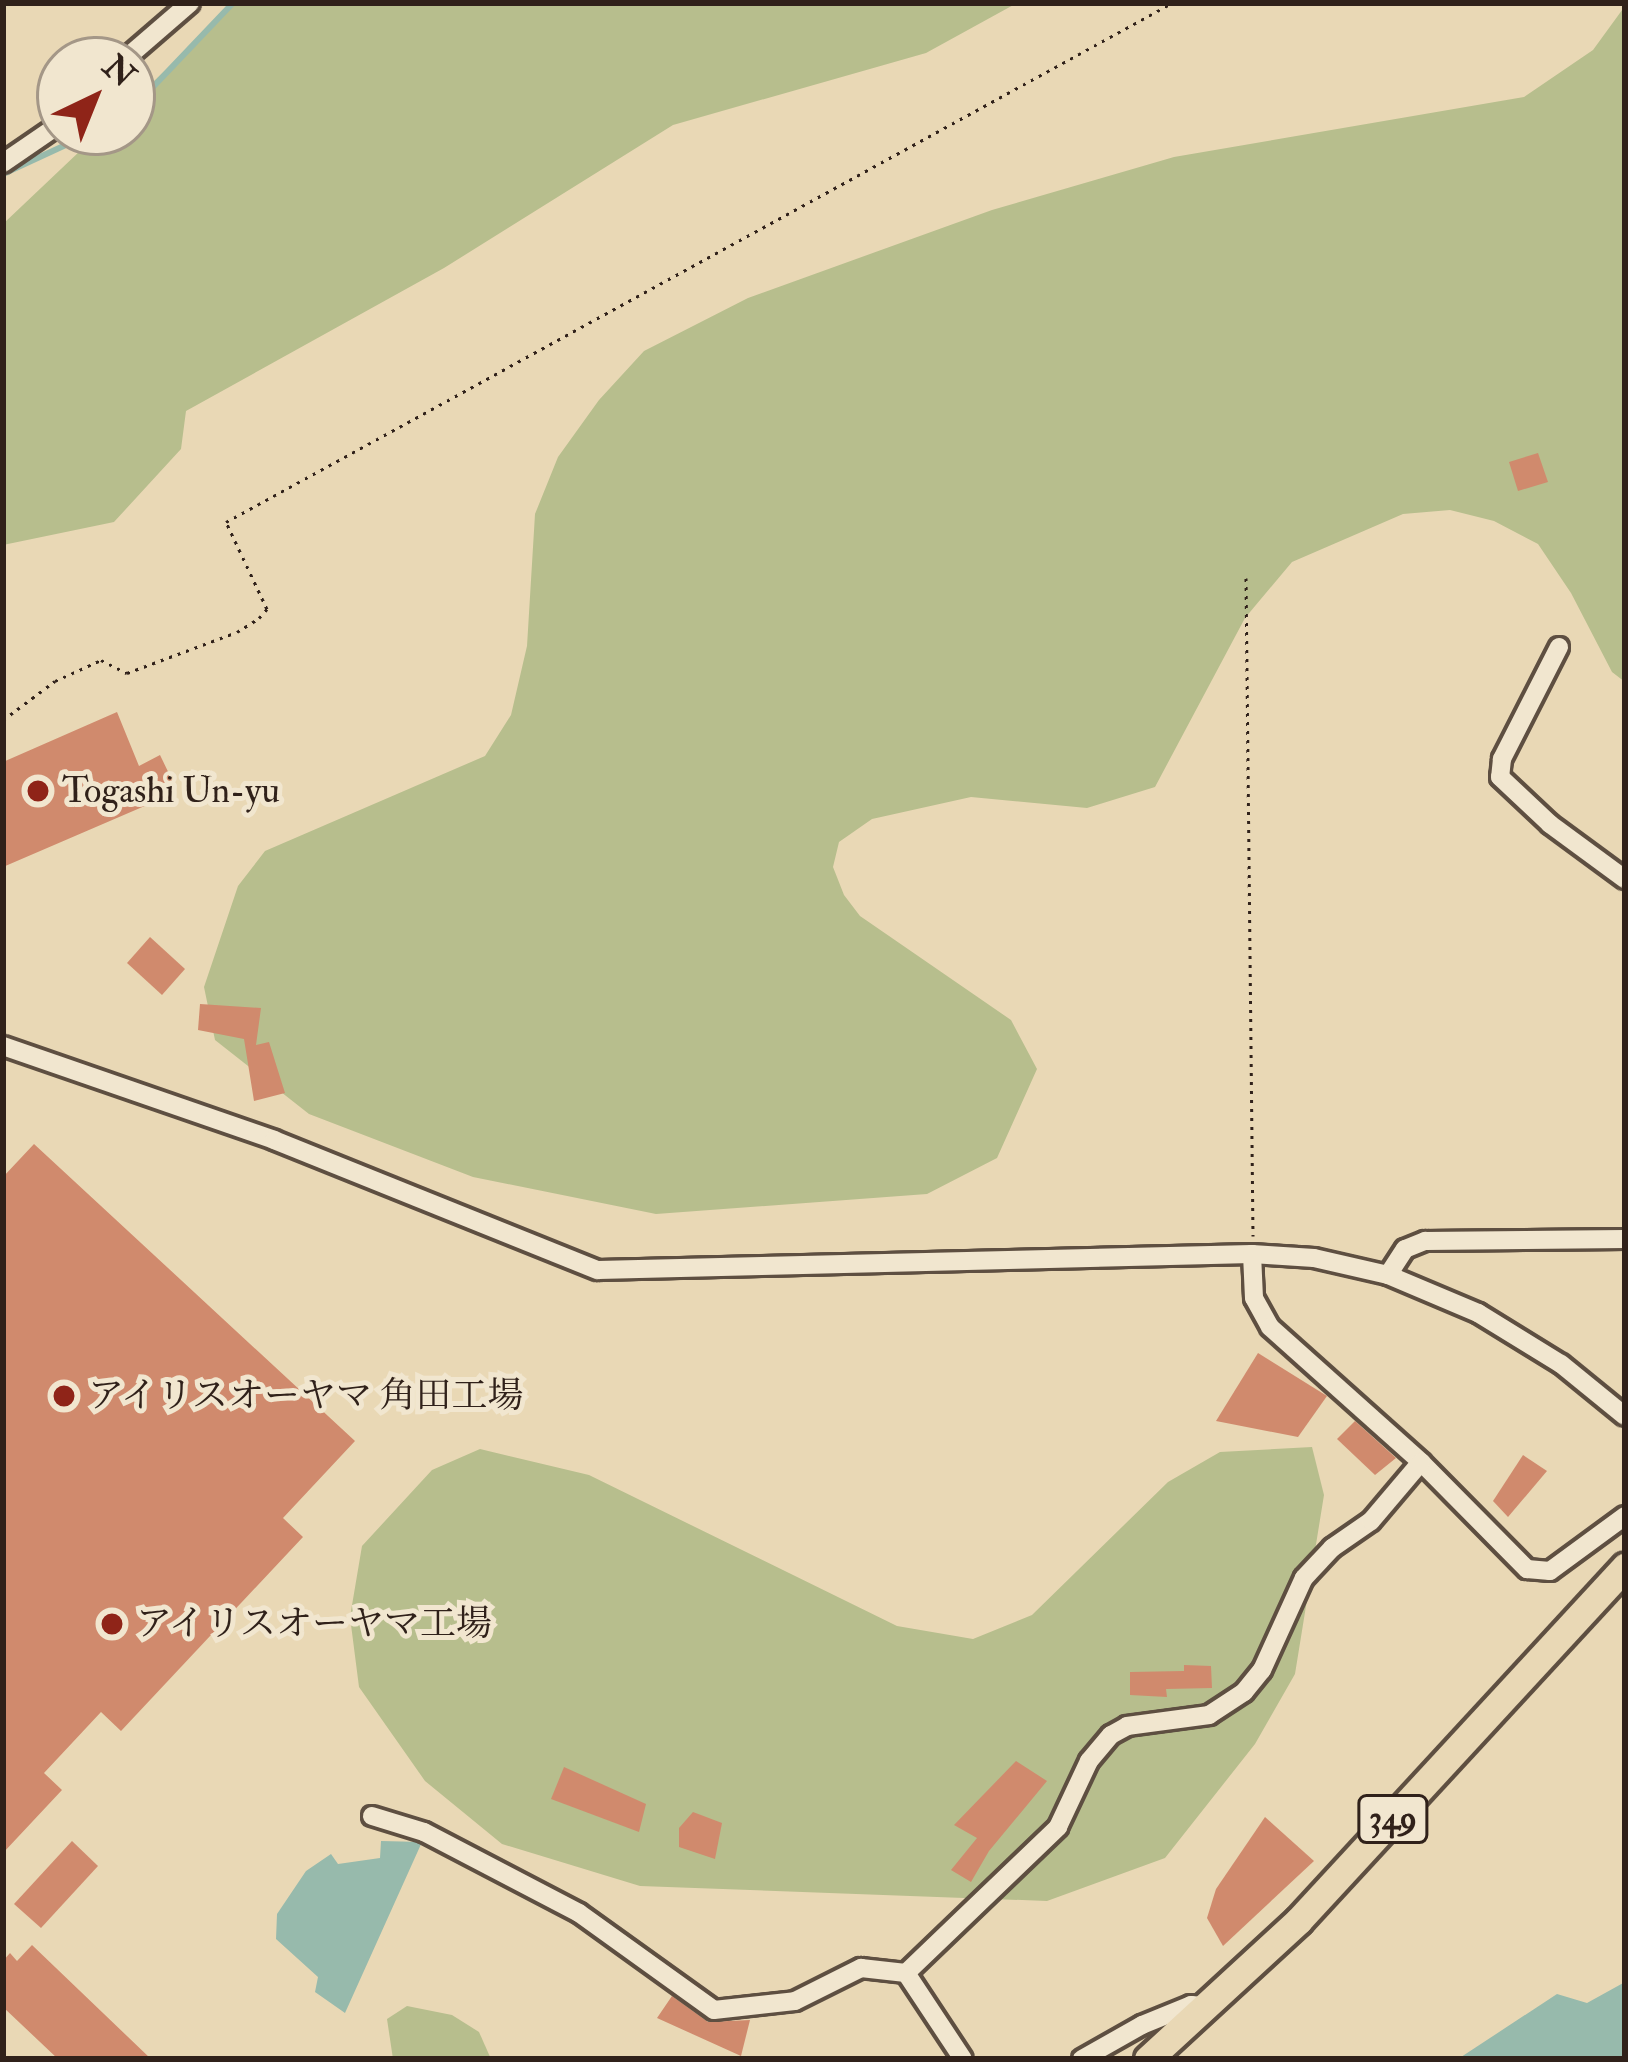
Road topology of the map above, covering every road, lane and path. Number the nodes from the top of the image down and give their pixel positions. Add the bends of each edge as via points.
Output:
1 (190, 3) edge
2 (1172, 3) edge
3 (152, 36) edge
4 (36, 140) edge
5 (3, 163) edge
6 (1246, 578) dead end
7 (1559, 647) dead end
8 (3, 720) edge
9 (1625, 879) edge
10 (3, 1046) edge
11 (1625, 1239) edge
12 (1252, 1255) junction
13 (1388, 1275) junction
14 (1625, 1416) edge
15 (1421, 1462) junction
16 (1625, 1516) edge
17 (1625, 1567) edge
18 (372, 1816) dead end
19 (906, 1972) junction
20 (1205, 2006) junction
21 (963, 2059) edge
22 (1082, 2059) edge
23 (1148, 2059) edge

1 - 3 street
2 - 8 path via 226,522 267,610 260,618 127,673 101,660 55,681
4 - 5 street
6 - 12 path
7 - 9 street via 1500,777
10 - 12 street via 274,1140 598,1270
11 - 13 street via 1425,1241 1405,1250
12 - 13 street via 1314,1258
12 - 15 street via 1257,1312
13 - 14 street via 1523,1338
15 - 16 street via 1535,1573 1550,1571
15 - 19 street via 1371,1521 1304,1578 1244,1692 1209,1715 1111,1735 1058,1826
17 - 20 highway, 349 via 1299,1920
18 - 19 street via 424,1832 579,1913 714,2009 794,2001 861,1968
19 - 21 street
20 - 22 street via 1142,2025
20 - 23 highway, 349

